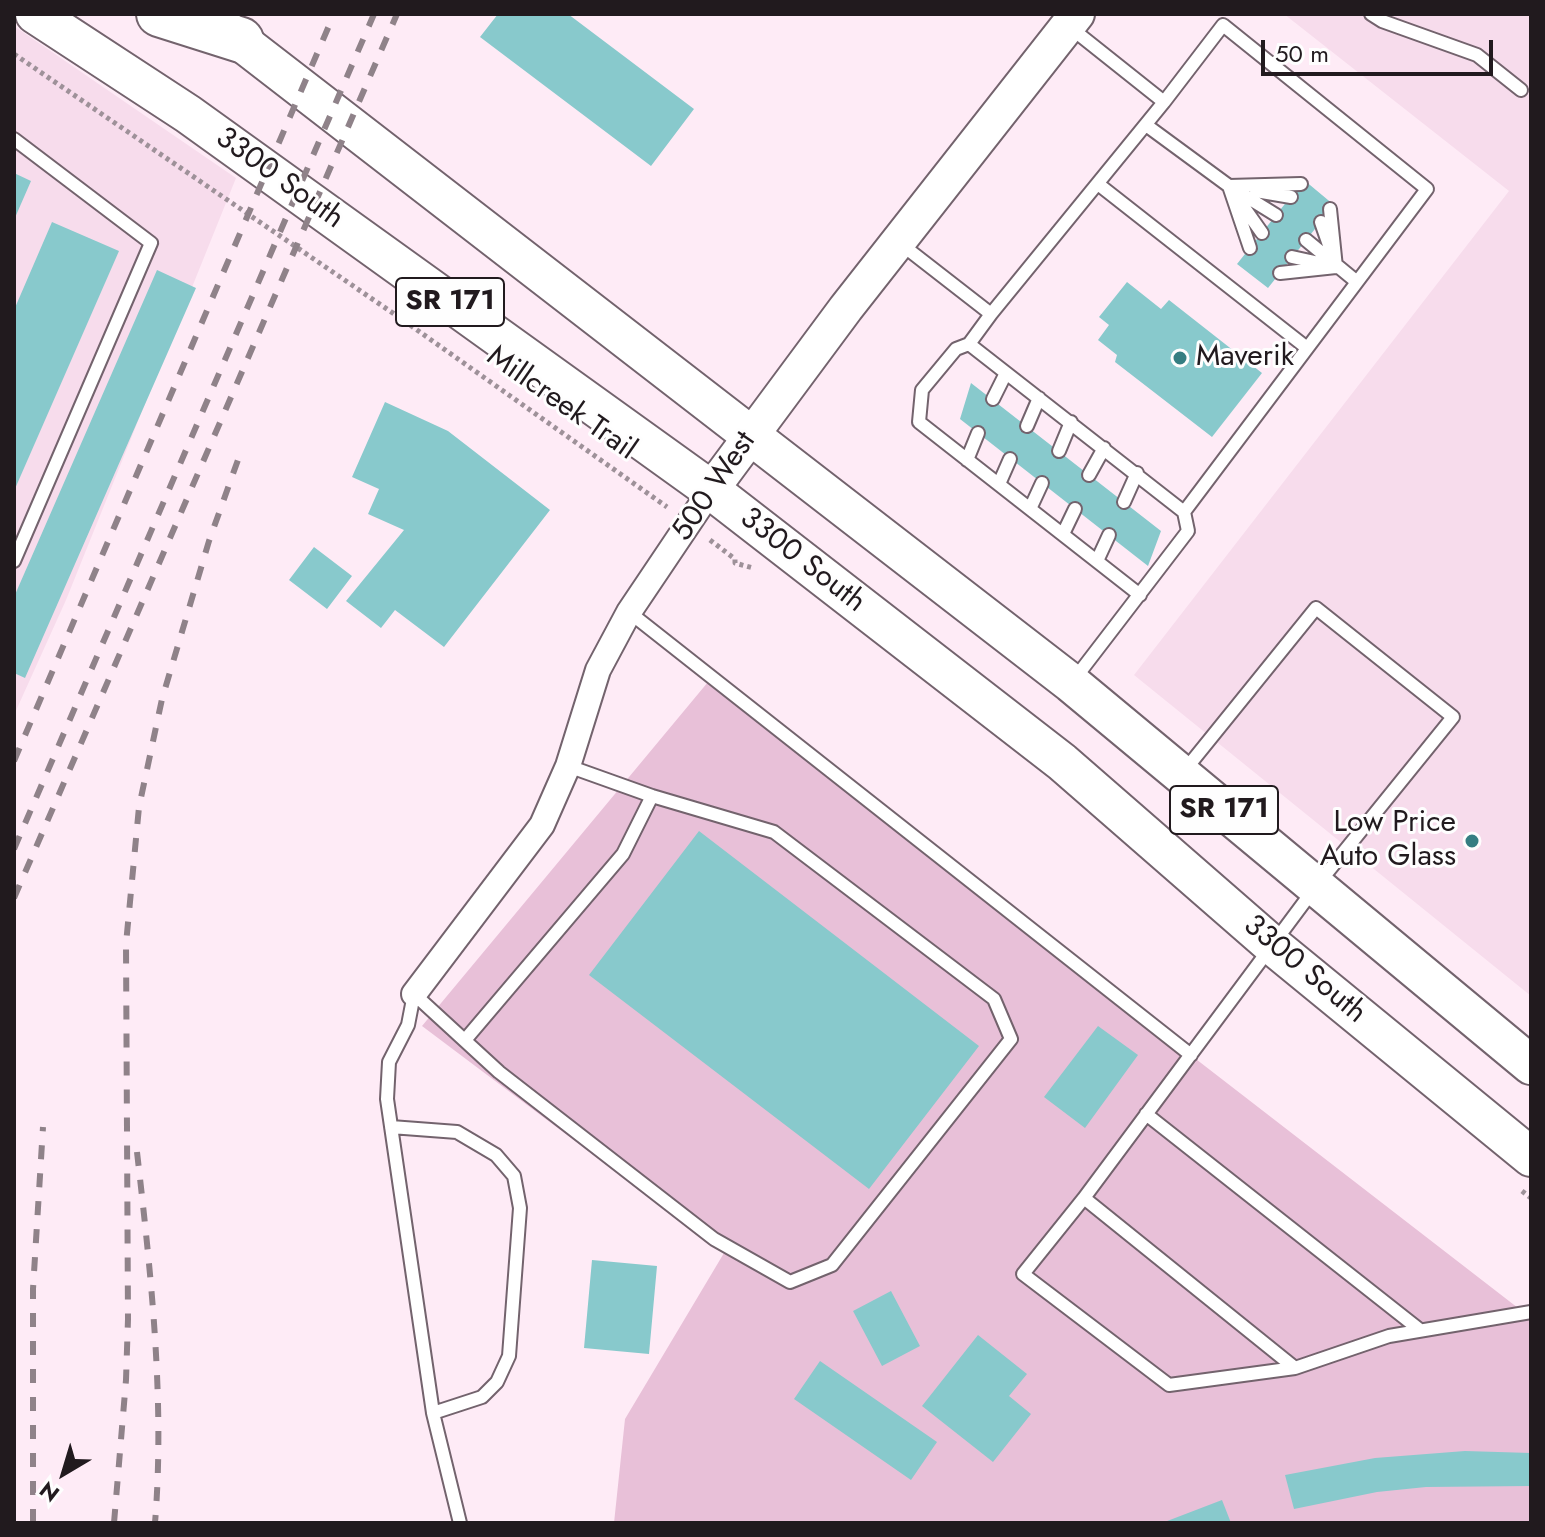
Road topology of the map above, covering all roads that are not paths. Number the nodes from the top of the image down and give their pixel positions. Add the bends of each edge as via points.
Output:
1 (35, 14) edge
2 (159, 14) edge
3 (206, 14) edge
4 (1371, 14) edge
5 (1073, 20) edge
6 (241, 40) junction
7 (1521, 90) dead end
8 (1164, 102) junction
9 (1146, 125) junction
10 (14, 139) edge
11 (1098, 184) junction
12 (1301, 184) dead end
13 (1229, 186) junction
14 (1291, 197) dead end
15 (1330, 209) dead end
16 (1276, 215) dead end
17 (1321, 222) dead end
18 (1262, 233) dead end
19 (1306, 240) dead end
20 (898, 241) junction
21 (1250, 248) dead end
22 (1292, 257) dead end
23 (1336, 267) junction
24 (1280, 273) dead end
25 (1357, 282) junction
26 (991, 314) junction
27 (969, 344) junction
28 (1307, 348) junction
29 (1006, 373) junction
30 (1039, 398) junction
31 (993, 399) dead end
32 (1071, 422) junction
33 (1027, 426) dead end
34 (978, 433) dead end
35 (749, 436) junction
36 (1104, 448) junction
37 (1059, 451) dead end
38 (1010, 459) dead end
39 (967, 460) junction
40 (1137, 473) junction
41 (1089, 475) dead end
42 (1042, 483) dead end
43 (999, 484) junction
44 (711, 490) junction
45 (1124, 502) dead end
46 (1030, 509) junction
47 (1075, 509) dead end
48 (1184, 512) junction
49 (1063, 534) junction
50 (1109, 535) dead end
51 (14, 561) edge
52 (1097, 561) junction
53 (1140, 595) junction
54 (629, 612) junction
55 (1071, 683) junction
56 (568, 766) junction
57 (1181, 774) junction
58 (652, 796) junction
59 (1317, 885) junction
60 (1272, 945) junction
61 (414, 994) junction
62 (465, 1040) junction
63 (1191, 1055) junction
64 (1531, 1065) edge
65 (1146, 1114) junction
66 (391, 1127) junction
67 (1531, 1157) edge
68 (1084, 1198) junction
69 (1531, 1312) edge
70 (1420, 1330) junction
71 (1295, 1368) junction
72 (433, 1413) junction
73 (460, 1523) edge

1 - 44 main road, 3300 South / SR 171 via 188,114
2 - 6 highway
3 - 6 main road, SR 171
4 - 7 lane via 1477,55
5 - 8 lane
5 - 20 main road, 500 West
6 - 35 main road, SR 171
8 - 9 lane
8 - 25 lane via 1223,25 1427,189
9 - 11 lane
9 - 13 lane
10 - 51 lane via 151,243
11 - 26 lane
11 - 28 lane
12 - 13 lane
13 - 14 lane
13 - 16 lane
13 - 18 lane
13 - 21 lane
15 - 23 lane
17 - 23 lane
19 - 23 lane
20 - 26 lane
20 - 35 main road, 500 West
22 - 23 lane
23 - 24 lane
23 - 25 lane
25 - 28 lane
26 - 27 lane
27 - 29 lane
27 - 39 lane via 956,349 922,390 919,422
28 - 48 lane
29 - 30 lane
29 - 31 lane
30 - 32 lane
30 - 33 lane
32 - 36 lane
32 - 37 lane
34 - 39 lane
35 - 44 main road, 500 West
35 - 55 main road, SR 171
36 - 40 lane
36 - 41 lane
38 - 43 lane
39 - 43 lane
40 - 45 lane
40 - 48 lane
42 - 46 lane
43 - 46 lane
44 - 54 street, 500 West
44 - 60 main road, 3300 South / SR 171 via 1062,762
46 - 49 lane
47 - 49 lane
48 - 53 lane via 1188,531
49 - 52 lane
50 - 52 lane
52 - 53 lane
53 - 55 lane
54 - 56 street, 500 West via 598,670
54 - 63 lane
55 - 57 main road, SR 171
56 - 58 lane
56 - 61 street, 500 West via 542,825
57 - 59 main road, SR 171
57 - 59 lane via 1316,608 1453,717
58 - 62 lane via 623,854
58 - 62 lane via 774,832 994,999 1011,1039 832,1265 790,1282 714,1239
59 - 60 lane
59 - 64 main road, SR 171
60 - 63 lane
60 - 67 main road, 3300 South / SR 171
61 - 62 lane
61 - 66 lane via 408,1025 389,1062
63 - 65 lane
65 - 68 lane
65 - 70 lane
66 - 72 lane
66 - 72 lane via 457,1132 496,1155 514,1176 520,1208 509,1356 497,1382 482,1397
68 - 71 lane
68 - 71 lane via 1023,1274 1169,1385
69 - 70 lane
70 - 71 lane
72 - 73 lane

